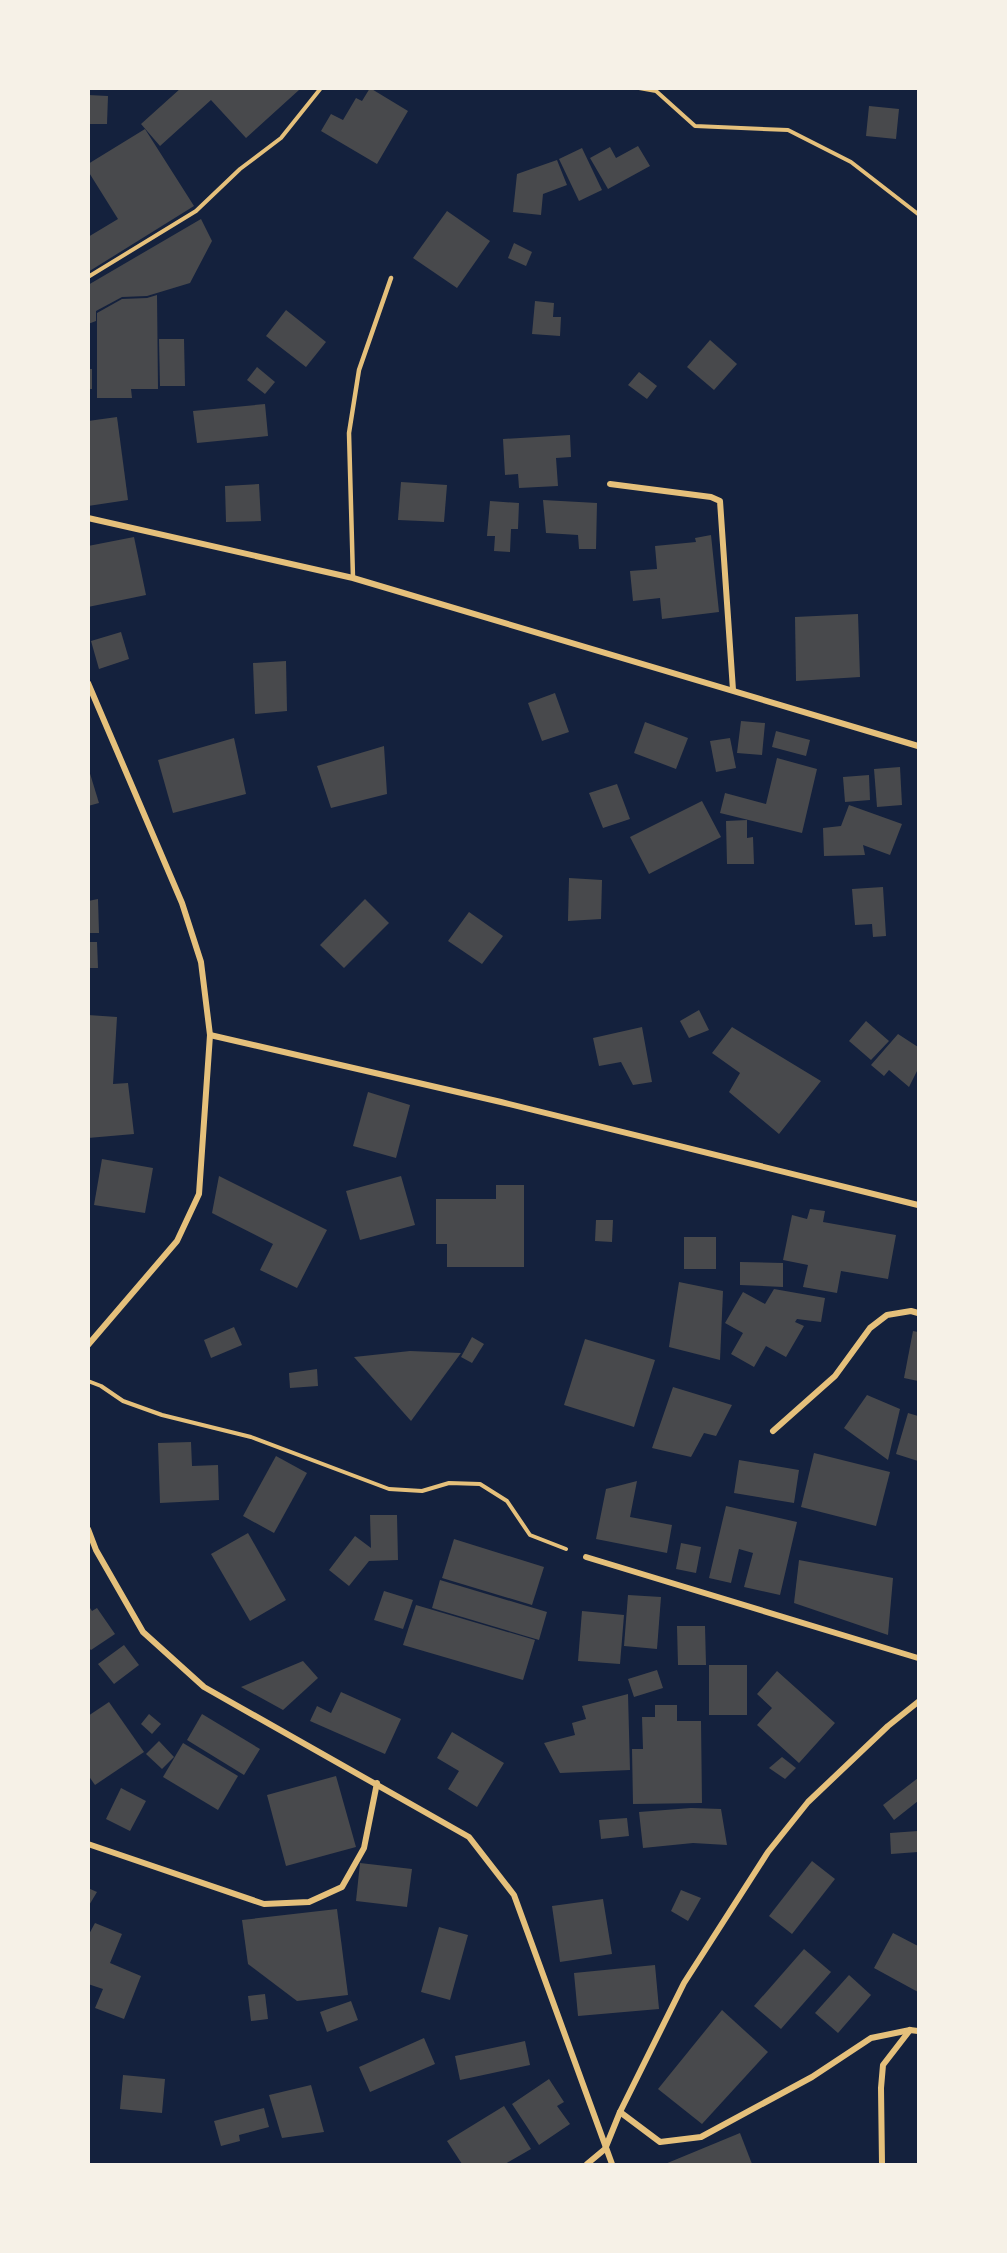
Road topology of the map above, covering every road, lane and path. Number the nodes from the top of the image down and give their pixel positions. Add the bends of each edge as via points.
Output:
1 (321, 88) edge
2 (639, 88) edge
3 (918, 214) edge
4 (88, 277) edge
5 (391, 278) dead end
6 (610, 484) dead end
7 (88, 518) edge
8 (353, 578) junction
9 (88, 683) edge
10 (733, 690) junction
11 (918, 746) edge
12 (210, 1035) junction
13 (918, 1205) edge
14 (918, 1312) edge
15 (88, 1345) edge
16 (88, 1381) edge
17 (773, 1431) dead end
18 (88, 1529) edge
19 (586, 1557) joint
20 (918, 1658) edge
21 (918, 1702) edge
22 (377, 1783) junction
23 (88, 1845) edge
24 (910, 2030) junction
25 (918, 2031) edge
26 (620, 2112) junction
27 (604, 2149) junction
28 (587, 2164) edge
29 (612, 2164) edge
30 (882, 2164) edge

1 - 4 path via 281,138 240,169 196,211
2 - 3 path via 656,91 695,126 788,130 850,162
5 - 8 lane via 359,370 349,433
6 - 10 street via 720,501
7 - 8 street
8 - 10 street
9 - 12 street via 182,903 201,962
10 - 11 street
12 - 13 street
12 - 15 street via 199,1194 177,1241
14 - 17 street via 887,1315 870,1328 835,1376
16 - 19 path via 123,1401 162,1415 251,1437 389,1489 422,1491 449,1483 480,1485 507,1501 530,1534
18 - 22 street via 143,1632 204,1687
19 - 20 street
21 - 26 street via 808,1802 768,1852 684,1983
22 - 23 street via 364,1848 342,1887 309,1902 264,1904
22 - 27 street via 469,1837 514,1895
24 - 25 street
24 - 26 street via 872,2038 812,2077 701,2137 660,2142
24 - 30 street via 883,2065
26 - 27 street
27 - 28 street
27 - 29 street

